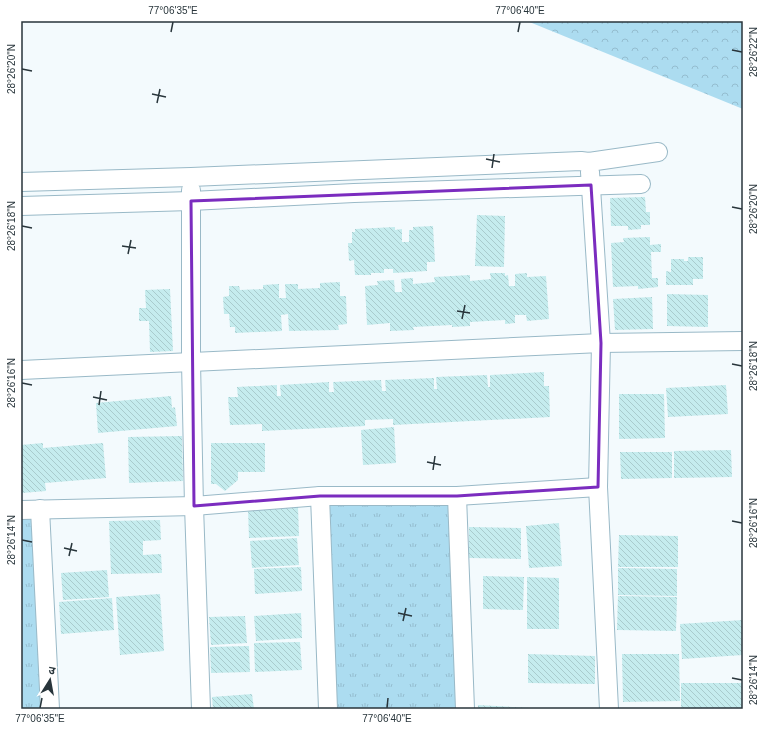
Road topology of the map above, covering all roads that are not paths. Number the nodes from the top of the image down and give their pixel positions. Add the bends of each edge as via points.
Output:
1 (658, 152) dead end
2 (589, 162) junction
3 (191, 178) junction
4 (21, 182) edge
5 (641, 184) dead end
6 (591, 185) junction
7 (191, 201) junction
8 (21, 206) edge
9 (743, 340) edge
10 (601, 343) junction
11 (191, 362) junction
12 (21, 370) edge
13 (598, 487) junction
14 (320, 496) junction
15 (458, 496) junction
16 (194, 506) junction
17 (40, 509) junction
18 (21, 510) edge
19 (50, 709) edge
20 (201, 709) edge
21 (328, 709) edge
22 (466, 709) edge
23 (609, 709) edge

1 - 2 street
2 - 3 street
2 - 6 street
3 - 4 street
3 - 7 street
5 - 6 street
6 - 7 street
6 - 10 street
7 - 8 street
7 - 11 street
9 - 10 street
10 - 11 street
10 - 13 street
11 - 12 street
11 - 16 street
13 - 15 street
13 - 23 street
14 - 15 street
14 - 16 street
14 - 21 street
15 - 22 street
16 - 17 street
16 - 20 street
17 - 18 street
17 - 19 street

